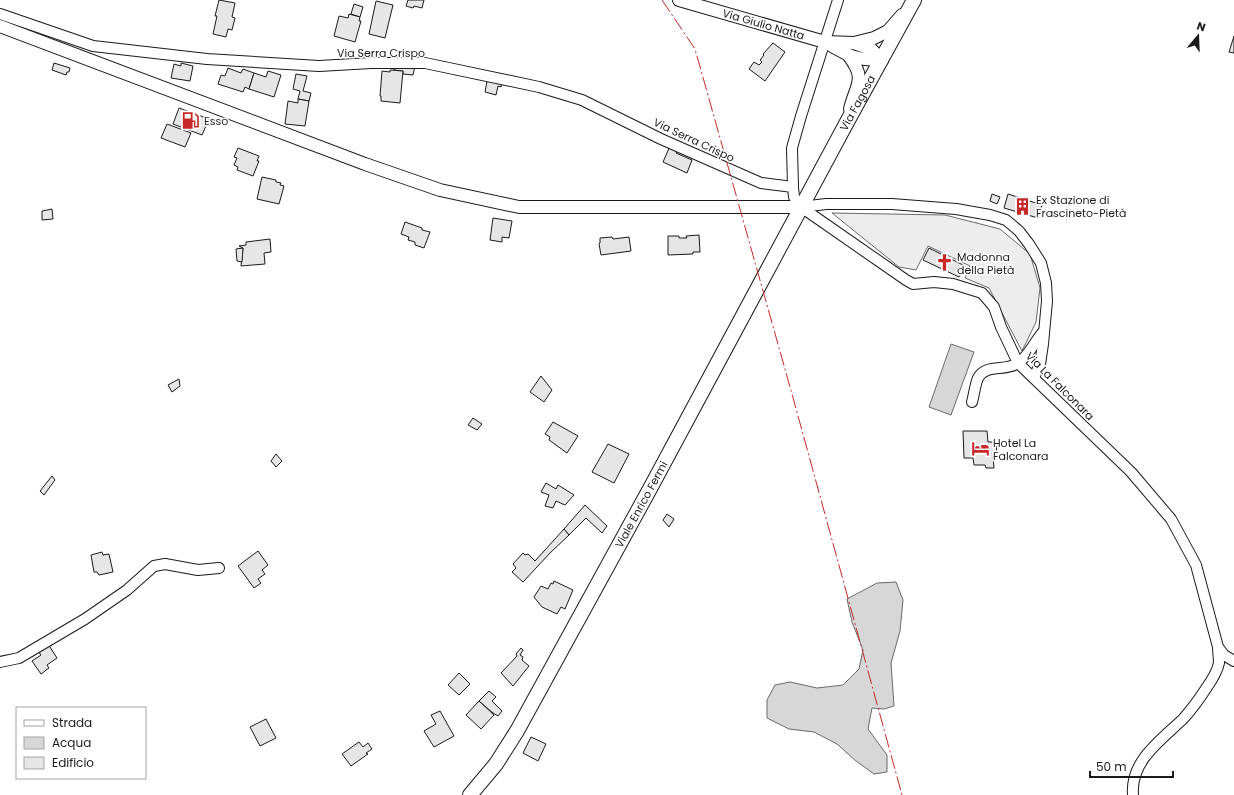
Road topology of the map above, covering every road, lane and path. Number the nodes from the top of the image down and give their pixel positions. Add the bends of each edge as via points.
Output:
1 (679, 0) edge
2 (838, 0) edge
3 (912, 3) edge
4 (0, 14) edge
5 (0, 26) edge
6 (825, 42) junction
7 (854, 43) junction
8 (849, 56) junction
9 (882, 60) junction
10 (847, 122) junction
11 (793, 187) junction
12 (801, 207) junction
13 (1043, 332) junction
14 (1018, 363) junction
15 (1034, 378) junction
16 (972, 402) dead end
17 (219, 568) dead end
18 (1218, 647) junction
19 (1234, 660) edge
20 (0, 662) edge
21 (470, 795) edge
22 (1132, 795) edge

1 - 6 street, Via Giulio Natta
2 - 6 street
3 - 7 street via 888,31
3 - 9 main road, Via Fagosa
4 - 11 street, Via Serra Crispo via 93,46 207,59 311,65 426,64 539,86 582,100 661,139 761,183
5 - 12 street via 440,190 519,207
6 - 7 street
6 - 8 street
6 - 11 street via 792,148
7 - 9 street via 871,49
8 - 9 street via 865,60
8 - 10 street via 857,67 859,82
9 - 10 main road, Via Fagosa
10 - 12 main road, Via Fagosa
11 - 12 street via 794,197
12 - 13 street via 826,204 956,208 1006,220 1019,231 1041,263 1047,302
12 - 14 street, Via La Falconara via 913,284 953,284 982,293 994,308
12 - 21 main road, Viale Enrico Fermi via 517,731 496,764
13 - 14 street
13 - 15 street via 1040,364
14 - 15 street, Via La Falconara
14 - 16 street via 1007,368 988,369 979,377
15 - 18 street, Via La Falconara via 1131,472 1171,519 1196,565
17 - 20 street via 198,570 165,564 154,566 127,590 85,619 19,658
18 - 19 street via 1224,655
18 - 22 street, Via La Falconara via 1219,663 1214,676 1184,717 1145,755 1133,780

